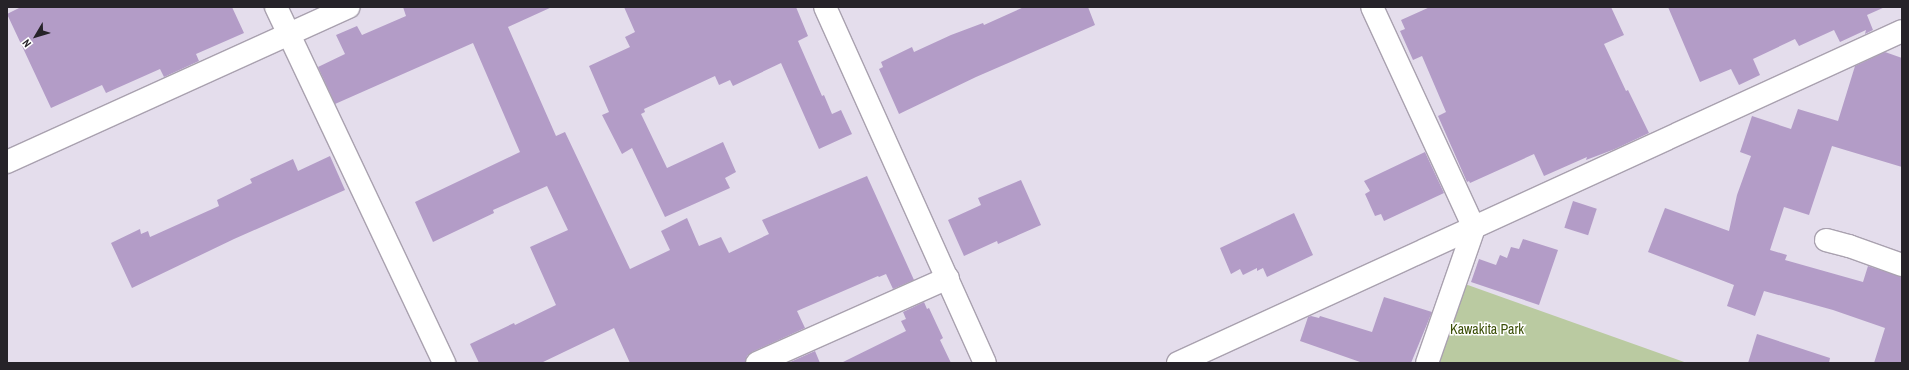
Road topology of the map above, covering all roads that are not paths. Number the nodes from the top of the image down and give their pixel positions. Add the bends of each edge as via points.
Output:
1 (276, 7) edge
2 (349, 7) edge
3 (825, 7) edge
4 (1372, 7) edge
5 (1902, 31) edge
6 (288, 35) junction
7 (7, 162) edge
8 (1474, 228) junction
9 (1826, 240) dead end
10 (1902, 264) edge
11 (948, 278) junction
12 (444, 363) edge
13 (757, 363) edge
14 (985, 363) edge
15 (1178, 363) edge
16 (1427, 363) edge

1 - 6 street
2 - 6 street
3 - 11 street
4 - 8 street
5 - 8 street
6 - 7 street
6 - 12 street
8 - 15 street
8 - 16 street
9 - 10 street
11 - 13 street
11 - 14 street

